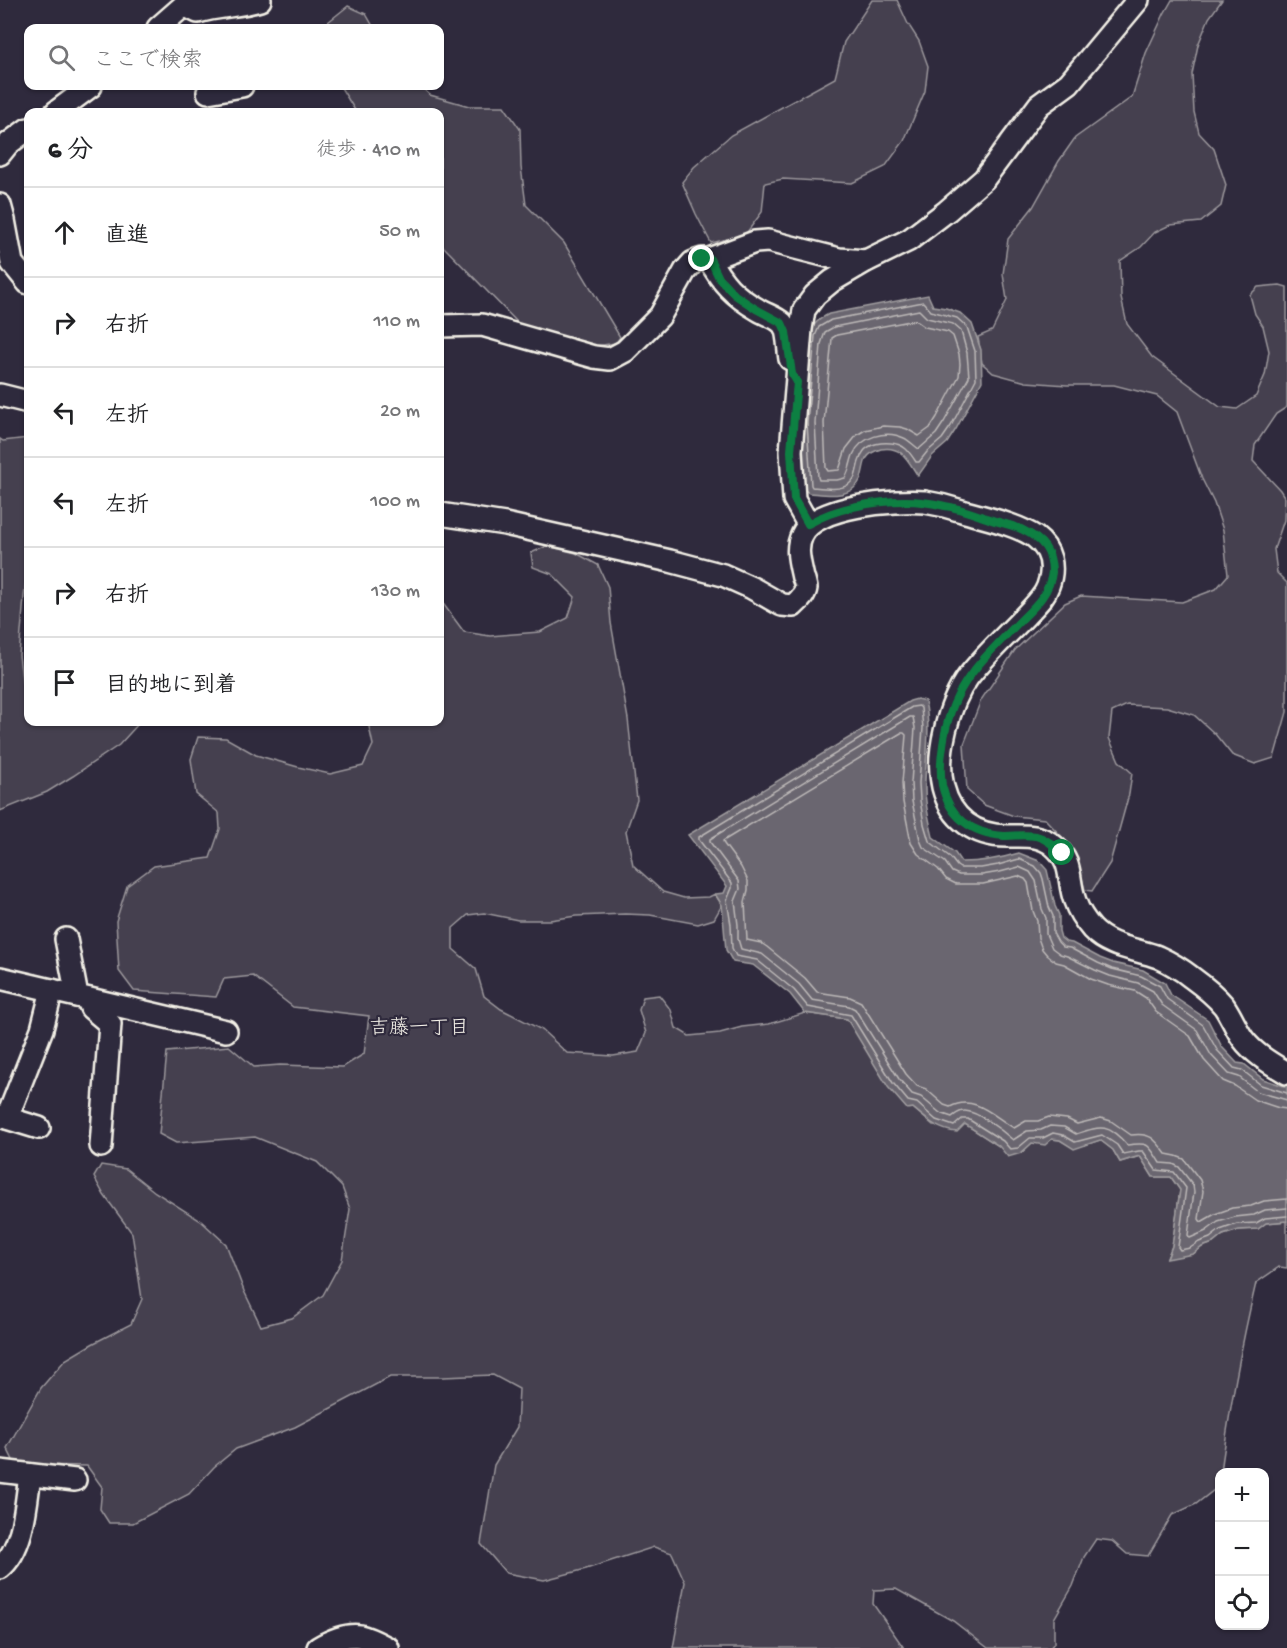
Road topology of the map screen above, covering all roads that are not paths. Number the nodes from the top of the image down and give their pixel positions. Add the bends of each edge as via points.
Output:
1 (260, 0) edge
2 (1138, 0) edge
3 (192, 11) edge
4 (166, 24) edge
5 (86, 90) edge
6 (61, 108) edge
7 (24, 132) edge
8 (0, 154) edge
9 (0, 205) edge
10 (710, 259) junction
11 (866, 261) junction
12 (24, 278) edge
13 (444, 326) edge
14 (797, 382) junction
15 (0, 395) edge
16 (24, 401) edge
17 (444, 515) edge
18 (808, 524) junction
19 (66, 939) dead end
20 (0, 978) edge
21 (52, 990) junction
22 (82, 997) junction
23 (226, 1031) dead end
24 (1287, 1073) edge
25 (4, 1117) edge
26 (39, 1128) dead end
27 (101, 1146) dead end
28 (0, 1472) edge
29 (30, 1475) junction
30 (75, 1480) dead end
31 (0, 1568) edge
32 (318, 1648) edge
33 (388, 1648) edge

1 - 3 street
2 - 11 street via 1069,83 1040,105 984,179 909,240
3 - 4 street
5 - 6 street
7 - 8 street
9 - 12 street via 12,263
10 - 11 street via 768,241 839,259
10 - 13 street via 693,262 660,316 625,351 610,359 482,325
10 - 14 street via 719,278 735,295 782,323
11 - 14 street via 832,281 804,310
14 - 18 street via 791,451 794,499
15 - 16 street
17 - 18 street via 505,524 670,561 723,575 782,605 793,606 806,588 798,550
18 - 24 street via 820,517 875,503 926,502 1023,530 1045,546 1052,572 1048,587 969,676 947,720 942,785 952,809 961,821 975,829 990,834 1037,836 1051,843 1070,869 1075,901 1093,930 1122,946 1159,958 1189,976 1223,1005 1244,1041
19 - 22 street
20 - 21 street
21 - 22 street
21 - 25 street via 42,1029
22 - 23 street
22 - 27 street via 110,1024
25 - 26 street
28 - 29 street
29 - 30 street
29 - 31 street via 18,1538 13,1553
32 - 33 street via 327,1642 360,1636

